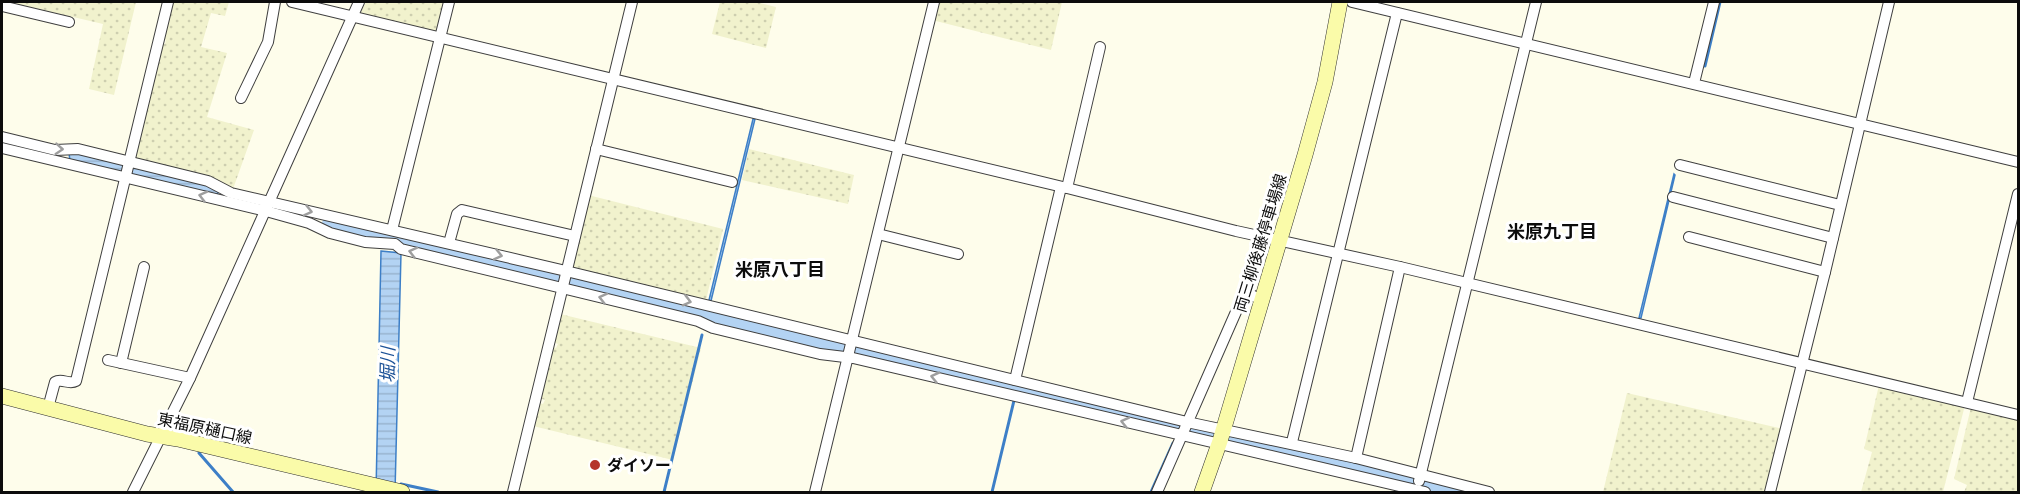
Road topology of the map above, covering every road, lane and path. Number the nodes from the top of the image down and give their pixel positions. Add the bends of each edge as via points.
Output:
1 (168, 2) edge
2 (274, 2) edge
3 (292, 2) edge
4 (359, 2) edge
5 (449, 2) edge
6 (632, 2) edge
7 (934, 2) edge
8 (1340, 2) edge
9 (1352, 2) edge
10 (1536, 2) edge
11 (1714, 2) edge
12 (1889, 2) edge
13 (2, 6) edge
14 (1396, 13) junction
15 (353, 15) junction
16 (69, 22) dead end
17 (444, 38) junction
18 (1526, 44) junction
19 (1100, 47) dead end
20 (613, 79) junction
21 (1694, 83) junction
22 (242, 98) dead end
23 (1859, 124) junction
24 (2, 137) edge
25 (2, 148) edge
26 (596, 149) junction
27 (898, 149) junction
28 (2019, 162) edge
29 (1680, 165) dead end
30 (127, 169) junction
31 (732, 182) dead end
32 (1064, 187) junction
33 (2019, 194) edge
34 (1673, 197) dead end
35 (1840, 205) junction
36 (266, 206) junction
37 (392, 230) junction
38 (878, 234) junction
39 (575, 236) junction
40 (1689, 237) dead end
41 (1833, 238) junction
42 (1280, 239) junction
43 (449, 243) junction
44 (1337, 252) junction
45 (958, 254) dead end
46 (144, 267) dead end
47 (1400, 267) junction
48 (1825, 272) junction
49 (564, 279) junction
50 (1467, 283) junction
51 (1262, 300) junction
52 (852, 342) junction
53 (848, 356) junction
54 (108, 360) dead end
55 (1801, 362) junction
56 (121, 363) junction
57 (190, 378) junction
58 (1015, 380) junction
59 (2, 396) edge
60 (1967, 402) junction
61 (48, 408) junction
62 (2019, 415) edge
63 (1184, 429) junction
64 (163, 436) junction
65 (1221, 436) junction
66 (1292, 442) junction
67 (1356, 458) junction
68 (1420, 476) junction
69 (370, 488) edge
70 (397, 491) edge
71 (133, 492) edge
72 (513, 492) edge
73 (815, 492) edge
74 (1157, 492) edge
75 (1202, 492) edge
76 (1419, 492) edge
77 (1489, 492) edge
78 (1770, 492) edge

1 - 30 street
2 - 22 street via 268,42
3 - 15 street
4 - 15 street
5 - 17 street
6 - 20 street
7 - 27 street
8 - 42 main road, 両三柳後藤停車場線 via 1325,82
9 - 14 street
10 - 18 street
11 - 21 street
12 - 23 street
13 - 16 street
14 - 18 street
14 - 44 street
15 - 17 street
15 - 36 street
17 - 20 street
17 - 37 street
18 - 21 street
18 - 50 street
19 - 32 street
20 - 26 street
20 - 27 street
21 - 23 street
23 - 28 street
23 - 35 street
24 -> 30 street via 55,150 78,149
25 - 30 street
26 - 31 street
26 - 39 street
27 - 32 street
27 - 38 street
29 - 35 street
36 -> 30 street
30 - 36 street via 208,181
30 - 61 street via 76,381 55,382
32 - 42 street
32 - 58 street
33 - 60 street
34 - 41 street
35 - 41 street
36 -> 37 street
49 -> 36 street via 401,249 395,244 365,242 330,233
36 - 57 street
37 - 43 street
38 - 45 street
38 - 52 street
39 - 43 street via 462,210 457,214
39 - 49 street
40 - 48 street
41 - 48 street
42 - 44 street
42 - 51 main road, 両三柳後藤停車場線
43 -> 49 street
44 - 47 street
44 - 66 street
46 - 56 street
47 - 50 street
47 - 67 street
48 - 55 street
49 -> 52 street
53 -> 49 street via 820,354 713,328
49 - 72 street
50 - 55 street
50 - 68 street
51 - 63 street via 1246,293
51 - 65 main road, 両三柳後藤停車場線
52 - 53 street
52 - 58 street
63 -> 53 street
53 - 73 street
54 - 56 street
55 - 60 street
55 - 78 street
56 - 57 street
57 - 64 street
58 - 63 street
59 - 61 main road, 東福原樋口線
60 - 62 street
61 - 64 main road, 東福原樋口線
63 - 65 street
63 - 74 street
64 - 69 main road, 東福原樋口線
64 - 71 street
65 - 66 street
65 - 75 main road, 両三柳後藤停車場線
65 - 76 street
66 - 67 street
67 - 68 street via 1410,470
68 - 76 street
68 - 77 street
69 - 70 main road, 東福原樋口線

